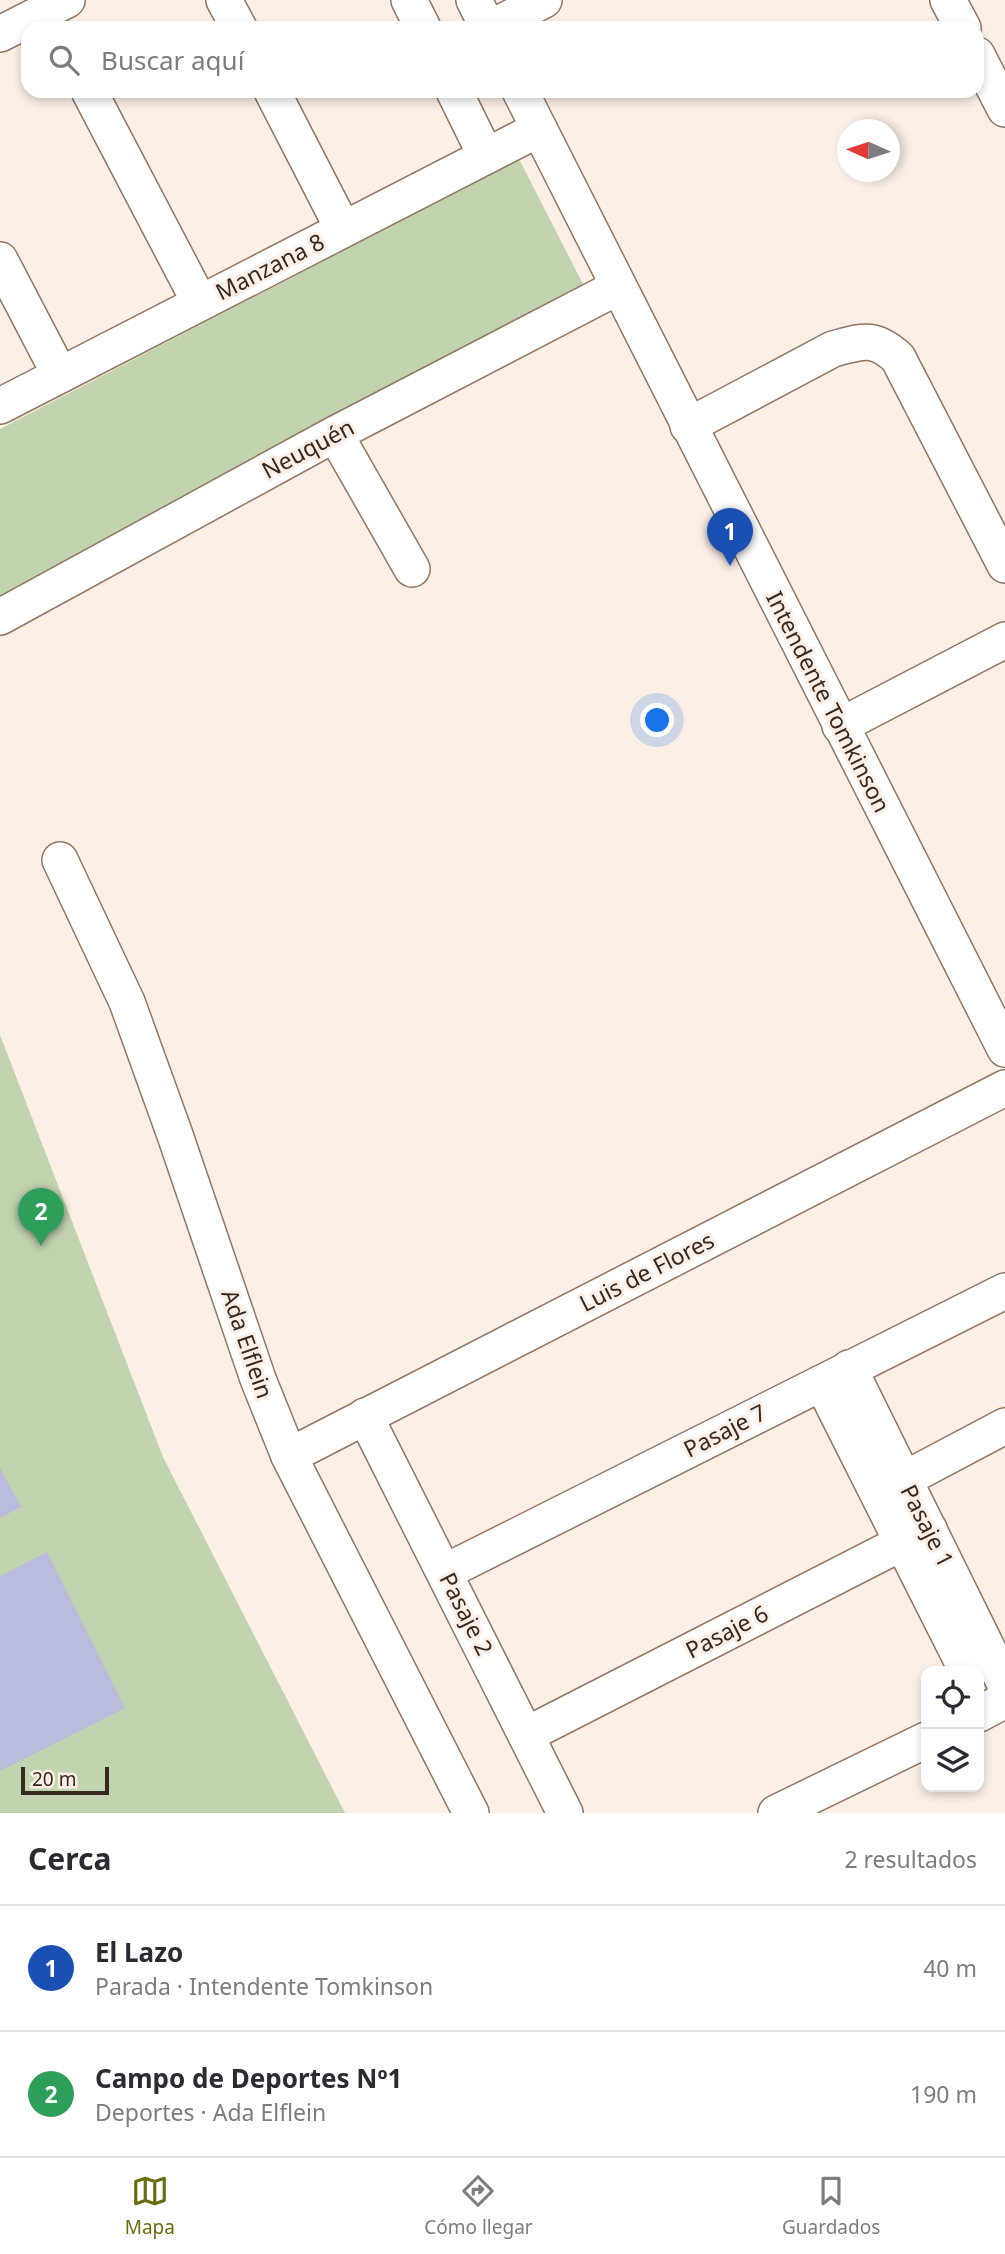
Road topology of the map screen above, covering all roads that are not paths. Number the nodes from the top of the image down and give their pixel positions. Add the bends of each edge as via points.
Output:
1 (224, 0) edge
2 (409, 0) edge
3 (474, 0) edge
4 (544, 0) edge
5 (948, 0) edge
6 (57, 13) edge
7 (35, 21) edge
8 (235, 21) edge
9 (420, 21) edge
10 (486, 21) edge
11 (504, 21) edge
12 (959, 21) edge
13 (21, 26) edge
14 (0, 34) edge
15 (984, 68) edge
16 (93, 98) edge
17 (276, 98) edge
18 (457, 98) edge
19 (524, 98) edge
20 (1005, 109) edge
21 (539, 129) junction
22 (486, 156) junction
23 (343, 229) junction
24 (0, 260) edge
25 (618, 287) junction
26 (200, 303) junction
27 (60, 375) junction
28 (0, 406) edge
29 (688, 425) junction
30 (335, 434) junction
31 (1005, 565) edge
32 (412, 569) dead end
33 (0, 617) edge
34 (1005, 640) edge
35 (840, 726) junction
36 (60, 860) dead end
37 (1005, 1049) edge
38 (1005, 1088) edge
39 (1005, 1291) edge
40 (835, 1375) junction
41 (365, 1416) junction
42 (1005, 1426) edge
43 (289, 1456) junction
44 (903, 1480) junction
45 (915, 1536) junction
46 (444, 1572) junction
47 (965, 1666) edge
48 (991, 1700) edge
49 (526, 1735) junction
50 (921, 1742) edge
51 (471, 1813) edge
52 (565, 1813) edge
53 (776, 1813) edge

1 - 8 street
2 - 9 street
3 - 10 street
4 - 11 street
5 - 12 street
6 - 7 street
13 - 14 street
15 - 20 street
16 - 26 street
17 - 23 street
18 - 22 street
19 - 21 street, Intendente Tomkinson
21 - 22 street, Manzana 8
21 - 25 street, Intendente Tomkinson
22 - 23 street, Manzana 8
23 - 26 street, Manzana 8
24 - 27 street
25 - 29 street, Intendente Tomkinson
25 - 30 street, Neuquén
26 - 27 street, Manzana 8
27 - 28 street, Manzana 8
29 - 31 street via 833,348 883,344 898,358
29 - 35 street, Intendente Tomkinson
30 - 32 street
30 - 33 street, Neuquén
34 - 35 street
35 - 37 street, Intendente Tomkinson
36 - 43 street, Ada Elflein via 128,1002
38 - 41 street, Luis de Flores
39 - 40 street, Pasaje 7
40 - 44 street, Pasaje 1
40 - 45 street, Pasaje 1
40 - 46 street, Pasaje 7
41 - 43 street, Luis de Flores
41 - 46 street, Pasaje 2
42 - 44 street
43 - 51 street, Ada Elflein
44 - 45 street, Pasaje 1
45 - 47 street, Pasaje 1
45 - 48 street, Pasaje 1
45 - 49 street, Pasaje 6
46 - 49 street, Pasaje 2
49 - 52 street, Pasaje 2
50 - 53 street

